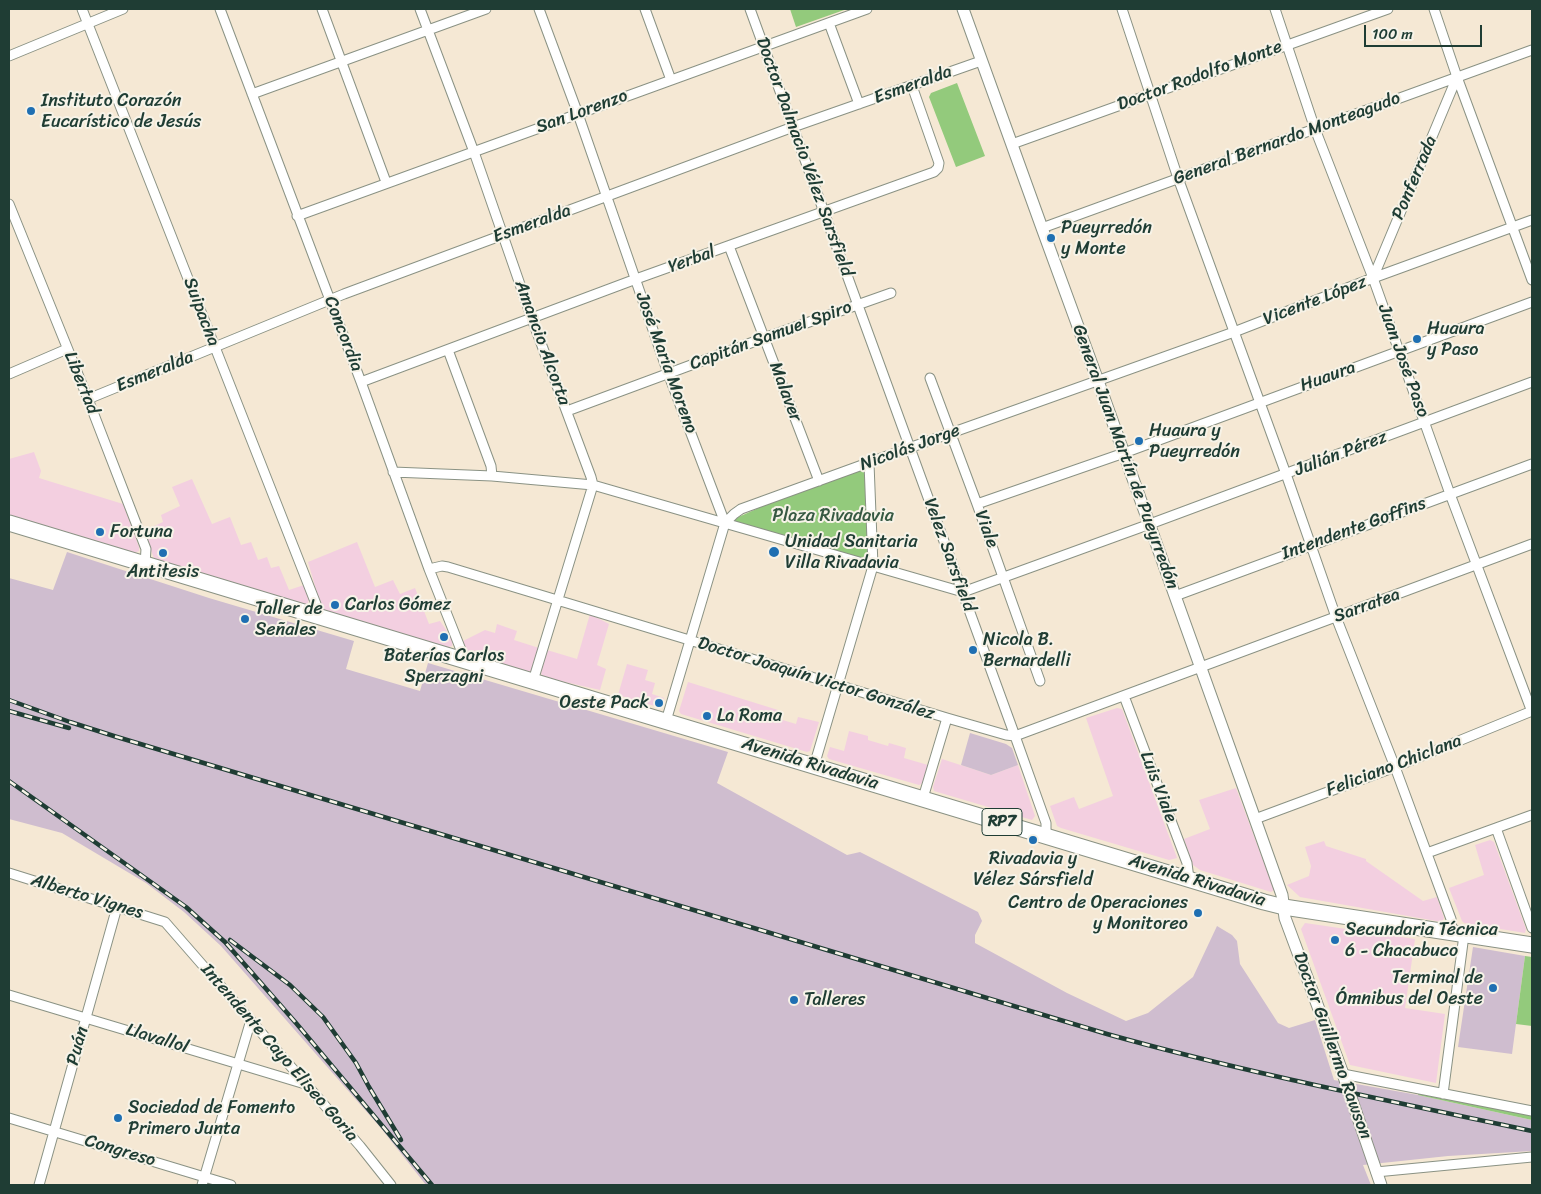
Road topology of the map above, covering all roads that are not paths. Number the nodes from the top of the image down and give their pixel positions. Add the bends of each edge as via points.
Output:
1 (82, 9) edge
2 (123, 9) edge
3 (220, 9) edge
4 (322, 9) edge
5 (420, 9) edge
6 (486, 9) edge
7 (539, 9) edge
8 (645, 9) edge
9 (750, 9) edge
10 (867, 9) edge
11 (963, 9) edge
12 (1122, 9) edge
13 (1275, 9) edge
14 (1388, 9) edge
15 (1434, 9) edge
16 (88, 23) junction
17 (829, 23) junction
18 (428, 30) junction
19 (1287, 45) junction
20 (764, 47) junction
21 (1532, 50) edge
22 (9, 56) edge
23 (981, 61) junction
24 (342, 62) junction
25 (1457, 77) junction
26 (671, 80) junction
27 (912, 86) junction
28 (252, 94) junction
29 (1150, 94) junction
30 (859, 104) junction
31 (578, 114) junction
32 (793, 128) junction
33 (1315, 129) junction
34 (1012, 144) junction
35 (474, 152) junction
36 (1178, 178) junction
37 (386, 182) junction
38 (606, 198) junction
39 (9, 204) edge
40 (825, 212) junction
41 (297, 216) junction
42 (1532, 220) edge
43 (1042, 228) junction
44 (1513, 228) junction
45 (503, 235) junction
46 (729, 246) junction
47 (1374, 278) junction
48 (636, 280) junction
49 (1532, 280) edge
50 (891, 293) dead end
51 (330, 300) junction
52 (1532, 302) edge
53 (857, 305) junction
54 (532, 319) junction
55 (1234, 332) junction
56 (764, 338) junction
57 (215, 348) junction
58 (67, 349) junction
59 (448, 350) junction
60 (1398, 350) junction
61 (668, 373) junction
62 (9, 374) edge
63 (930, 378) dead end
64 (1098, 381) junction
65 (361, 382) junction
66 (1532, 382) edge
67 (88, 399) junction
68 (1259, 402) junction
69 (567, 411) junction
70 (1424, 422) junction
71 (951, 433) junction
72 (909, 448) junction
73 (1124, 453) junction
74 (869, 463) junction
75 (1532, 464) edge
76 (393, 472) junction
77 (1286, 474) junction
78 (492, 476) junction
79 (819, 481) junction
80 (593, 485) junction
81 (1450, 494) junction
82 (977, 504) junction
83 (9, 523) edge
84 (725, 523) junction
85 (1150, 524) junction
86 (1532, 544) edge
87 (1310, 545) junction
88 (146, 564) junction
89 (1476, 565) junction
90 (873, 566) junction
91 (429, 568) junction
92 (1003, 576) junction
93 (963, 592) junction
94 (1175, 596) junction
95 (558, 601) junction
96 (313, 615) junction
97 (1336, 617) junction
98 (690, 640) junction
99 (465, 660) junction
100 (1201, 668) junction
101 (533, 681) junction
102 (1040, 681) dead end
103 (838, 684) junction
104 (1124, 696) junction
105 (1532, 711) edge
106 (947, 718) junction
107 (666, 721) junction
108 (1015, 736) junction
109 (814, 766) junction
110 (1395, 767) junction
111 (923, 798) junction
112 (1532, 815) edge
113 (1255, 819) junction
114 (1496, 828) junction
115 (1046, 835) junction
116 (1427, 853) junction
117 (9, 873) edge
118 (1189, 879) junction
119 (117, 907) junction
120 (1284, 907) junction
121 (165, 922) joint
122 (1532, 928) edge
123 (1458, 934) junction
124 (1532, 945) edge
125 (9, 995) edge
126 (85, 1018) junction
127 (251, 1020) junction
128 (238, 1064) junction
129 (1343, 1074) junction
130 (305, 1084) junction
131 (1443, 1094) junction
132 (1532, 1112) edge
133 (9, 1118) edge
134 (54, 1132) junction
135 (1532, 1157) edge
136 (1376, 1172) junction
137 (204, 1181) edge
138 (387, 1184) edge
139 (39, 1185) edge
140 (231, 1185) edge
141 (1381, 1185) edge

1 - 16 street, Suipacha
2 - 16 street
3 - 28 street, Concordia
4 - 24 street
5 - 18 street, Amancio Alcorta
6 - 18 street
7 - 31 street, José María Moreno
8 - 26 street
9 - 20 street, Doctor Dalmacio Vélez Sarsfield
10 - 17 street, San Lorenzo
11 - 23 street, General Juan Martín de Pueyrredón
12 - 29 street
13 - 19 street, Juan José Paso
14 - 19 street, Doctor Rodolfo Monte
15 - 25 street
16 - 22 street
16 - 57 street, Suipacha
17 - 20 street, San Lorenzo
17 - 30 street
18 - 24 street
18 - 35 street, Amancio Alcorta
19 - 29 street, Doctor Rodolfo Monte
19 - 33 street, Juan José Paso
20 - 26 street, San Lorenzo
20 - 32 street, Doctor Dalmacio Vélez Sarsfield
21 - 25 street, General Bernardo Monteagudo
23 - 27 street, Esmeralda
23 - 34 street, General Juan Martín de Pueyrredón
24 - 28 street
24 - 37 street
25 - 33 street, General Bernardo Monteagudo
25 - 44 street
25 - 47 street, Ponferrada
26 - 31 street, San Lorenzo
27 - 30 street, Esmeralda
27 - 40 street, Yerbal via 938,168
28 - 41 street, Concordia
29 - 34 street, Doctor Rodolfo Monte
29 - 36 street
30 - 32 street, Esmeralda
31 - 35 street, San Lorenzo
31 - 38 street, José María Moreno
32 - 38 street, Esmeralda
32 - 40 street, Doctor Dalmacio Vélez Sarsfield
33 - 36 street, General Bernardo Monteagudo
33 - 47 street, Juan José Paso
34 - 43 street, General Juan Martín de Pueyrredón
35 - 37 street, San Lorenzo
35 - 45 street, Amancio Alcorta
36 - 43 street, General Bernardo Monteagudo
36 - 55 street
37 - 41 street, San Lorenzo
38 - 45 street, Esmeralda
38 - 48 street, José María Moreno
39 - 58 street, Libertad
40 - 46 street, Yerbal
40 - 53 street, Doctor Dalmacio Vélez Sarsfield
41 - 51 street, Concordia
42 - 44 street, Vicente López
43 - 64 street, General Juan Martín de Pueyrredón
44 - 47 street, Vicente López
44 - 49 street
45 - 51 street, Esmeralda
45 - 54 street, Amancio Alcorta
46 - 48 street, Yerbal
46 - 56 street, Malaver
47 - 55 street, Vicente López
47 - 60 street, Juan José Paso
48 - 54 street, Yerbal
48 - 61 street, José María Moreno
50 - 53 street, Capitán Samuel Spiro
51 - 57 street, Esmeralda
51 - 65 street, Concordia
52 - 60 street, Huaura
53 - 56 street, Capitán Samuel Spiro
53 - 72 street, Velez Sarsfield
54 - 59 street, Yerbal
54 - 69 street, Amancio Alcorta
55 - 64 street, Vicente López
55 - 68 street
56 - 61 street, Capitán Samuel Spiro
56 - 79 street, Malaver
57 - 67 street, Esmeralda
57 - 96 street, Suipacha via 316,604
58 - 62 street
58 - 67 street, Libertad
59 - 65 street, Yerbal
59 - 78 street
60 - 68 street, Huaura
60 - 70 street, Juan José Paso
61 - 69 street, Capitán Samuel Spiro
61 - 84 street, José María Moreno
63 - 71 street, Viale
64 - 71 street, Nicolás Jorge
64 - 73 street, General Juan Martín de Pueyrredón
65 - 76 street, Concordia
66 - 70 street, Julián Pérez
67 - 88 street, Libertad via 146,549
68 - 73 street, Huaura
68 - 77 street
69 - 80 street, Amancio Alcorta
70 - 77 street, Julián Pérez
70 - 81 street, Juan José Paso
71 - 72 street, Nicolás Jorge
71 - 82 street, Viale
72 - 74 street, Nicolás Jorge
72 - 93 street, Velez Sarsfield
73 - 82 street, Huaura
73 - 85 street, General Juan Martín de Pueyrredón
74 - 79 street, Nicolás Jorge
74 - 90 street
75 - 81 street, Intendente Goffins
76 - 78 street
76 - 91 street, Concordia
77 - 85 street, Julián Pérez
77 - 87 street
78 - 80 street
79 - 84 street, Nicolás Jorge via 742,510
80 - 84 street
80 - 95 street
81 - 87 street, Intendente Goffins
81 - 89 street, Juan José Paso
82 - 92 street, Viale
83 - 88 main road, Avenida Rivadavia / RP7
84 - 90 street
84 - 98 street
85 - 92 street, Julián Pérez
85 - 94 street, General Juan Martín de Pueyrredón
86 - 89 street, Sarratea
87 - 94 street, Intendente Goffins
87 - 97 street
88 - 96 main road, Avenida Rivadavia / RP7
89 - 97 street, Sarratea
89 - 105 street, Juan José Paso
90 - 93 street
90 - 103 street
91 - 95 street, Doctor Joaquín Victor González via 448,567
91 - 99 street, Concordia
92 - 93 street, Julián Pérez
92 - 102 street, Viale
93 - 108 street, Velez Sarsfield
94 - 100 street, General Juan Martín de Pueyrredón
95 - 98 street, Doctor Joaquín Victor González
95 - 101 street
96 - 99 main road, Avenida Rivadavia / RP7
97 - 100 street, Sarratea
97 - 110 street
98 - 103 street, Doctor Joaquín Victor González
98 - 107 street
99 - 101 main road, Avenida Rivadavia / RP7
100 - 104 street
100 - 113 street, General Juan Martín de Pueyrredón
101 - 107 main road, Avenida Rivadavia / RP7
103 - 106 street, Doctor Joaquín Victor González
103 - 109 street
104 - 108 street
104 - 118 street, Luis Viale via 1187,863
105 - 110 street, Feliciano Chiclana
106 - 108 street, Doctor Joaquín Victor González
106 - 111 street
107 - 109 main road, Avenida Rivadavia / RP7
108 - 115 street, Velez Sarsfield via 1046,823
109 - 111 main road, Avenida Rivadavia / RP7
110 - 113 street, Feliciano Chiclana
110 - 116 street
111 - 115 main road, Avenida Rivadavia / RP7
112 - 114 street
113 - 120 street, General Juan Martín de Pueyrredón
114 - 116 street
114 - 122 street
115 - 118 main road, Avenida Rivadavia / RP7
116 - 123 street
117 - 119 street, Alberto Vignes
118 - 120 main road, Avenida Rivadavia / RP7
119 - 121 street, Alberto Vignes
119 - 126 street, Puán
120 - 123 main road, Avenida Rivadavia / RP7
120 - 129 street, Doctor Guillermo Rawson
121 - 127 street, Intendente Cayo Eliseo Goria
123 - 124 main road, Avenida Rivadavia / RP7
123 - 131 street
125 - 126 street, Llavallol
126 - 128 street, Llavallol
126 - 134 street, Puán
127 - 128 street
127 - 130 street, Intendente Cayo Eliseo Goria
128 - 130 street, Llavallol
128 - 137 street
129 - 131 street
129 - 136 street, Doctor Guillermo Rawson
130 - 138 street, Intendente Cayo Eliseo Goria via 360,1146
131 - 132 street
133 - 134 street, Congreso
134 - 137 street, Congreso
134 - 139 street, Puán
135 - 136 street
136 - 141 street, Doctor Guillermo Rawson
137 - 140 street, Congreso

